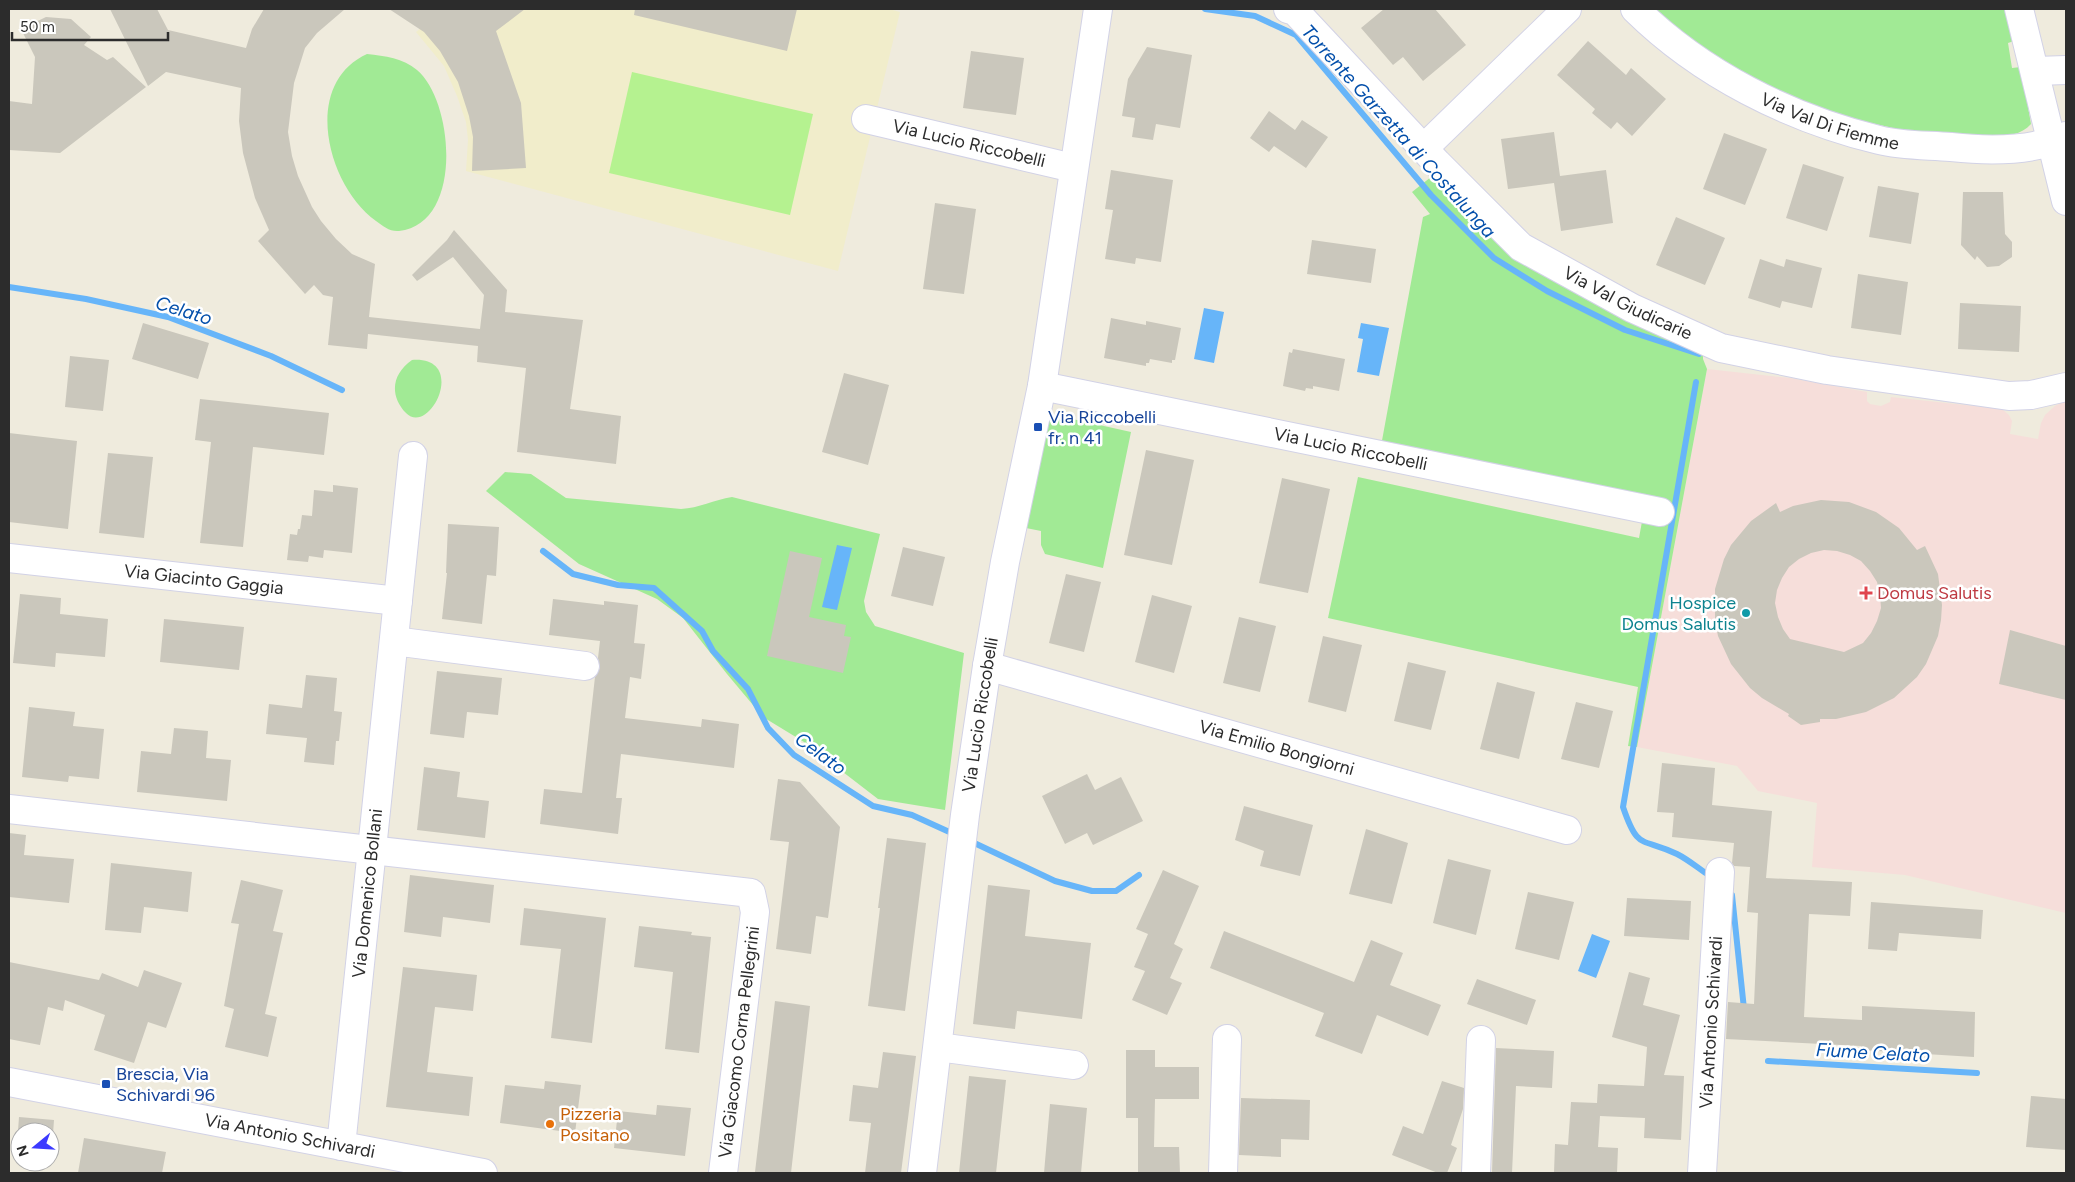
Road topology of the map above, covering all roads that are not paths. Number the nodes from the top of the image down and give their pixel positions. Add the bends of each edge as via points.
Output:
1 (1098, 9) edge
2 (1288, 9) edge
3 (1567, 9) edge
4 (1635, 9) edge
5 (2019, 9) edge
6 (2066, 70) edge
7 (2036, 71) junction
8 (866, 119) dead end
9 (2060, 139) edge
10 (1424, 148) junction
11 (1073, 168) junction
12 (2066, 201) edge
13 (1042, 386) junction
14 (2066, 387) edge
15 (413, 456) dead end
16 (1660, 512) dead end
17 (9, 558) edge
18 (398, 601) junction
19 (394, 642) junction
20 (585, 666) dead end
21 (987, 666) junction
22 (9, 809) edge
23 (1568, 830) dead end
24 (373, 851) junction
25 (1720, 872) dead end
26 (1227, 1039) dead end
27 (1480, 1040) dead end
28 (938, 1047) junction
29 (1074, 1065) dead end
30 (9, 1082) edge
31 (341, 1146) junction
32 (483, 1173) edge
33 (723, 1173) edge
34 (922, 1173) edge
35 (1223, 1173) edge
36 (1476, 1173) edge
37 (1702, 1173) edge

1 - 11 street, Via Lucio Riccobelli
2 - 10 street, Via Val Giudicarie via 1295,11
3 - 10 street
4 - 9 street, Via Val Di Fiemme via 1706,67 1769,101 1880,141 1977,150 2035,146
5 - 7 street
6 - 7 street
7 - 9 street
8 - 11 street, Via Lucio Riccobelli
9 - 12 street
10 - 14 street, Via Val Giudicarie via 1521,246 1632,308 1722,348 1827,370 2009,396
11 - 13 street, Via Lucio Riccobelli
13 - 16 street, Via Lucio Riccobelli
13 - 21 street, Via Lucio Riccobelli
15 - 18 street, Via Domenico Bollani
17 - 18 street, Via Giacinto Gaggia
18 - 19 street, Via Domenico Bollani
19 - 20 street
19 - 24 street, Via Domenico Bollani
21 - 23 street, Via Emilio Bongiorni
21 - 28 street, Via Lucio Riccobelli via 965,815
22 - 24 street
24 - 31 street, Via Domenico Bollani
24 - 33 street, Via Giacomo Corna Pellegrini via 751,893 755,912
25 - 37 street, Via Antonio Schivardi
26 - 35 street
27 - 36 street
28 - 29 street
28 - 34 street, Via Lucio Riccobelli
30 - 31 street, Via Antonio Schivardi
31 - 32 street, Via Antonio Schivardi

